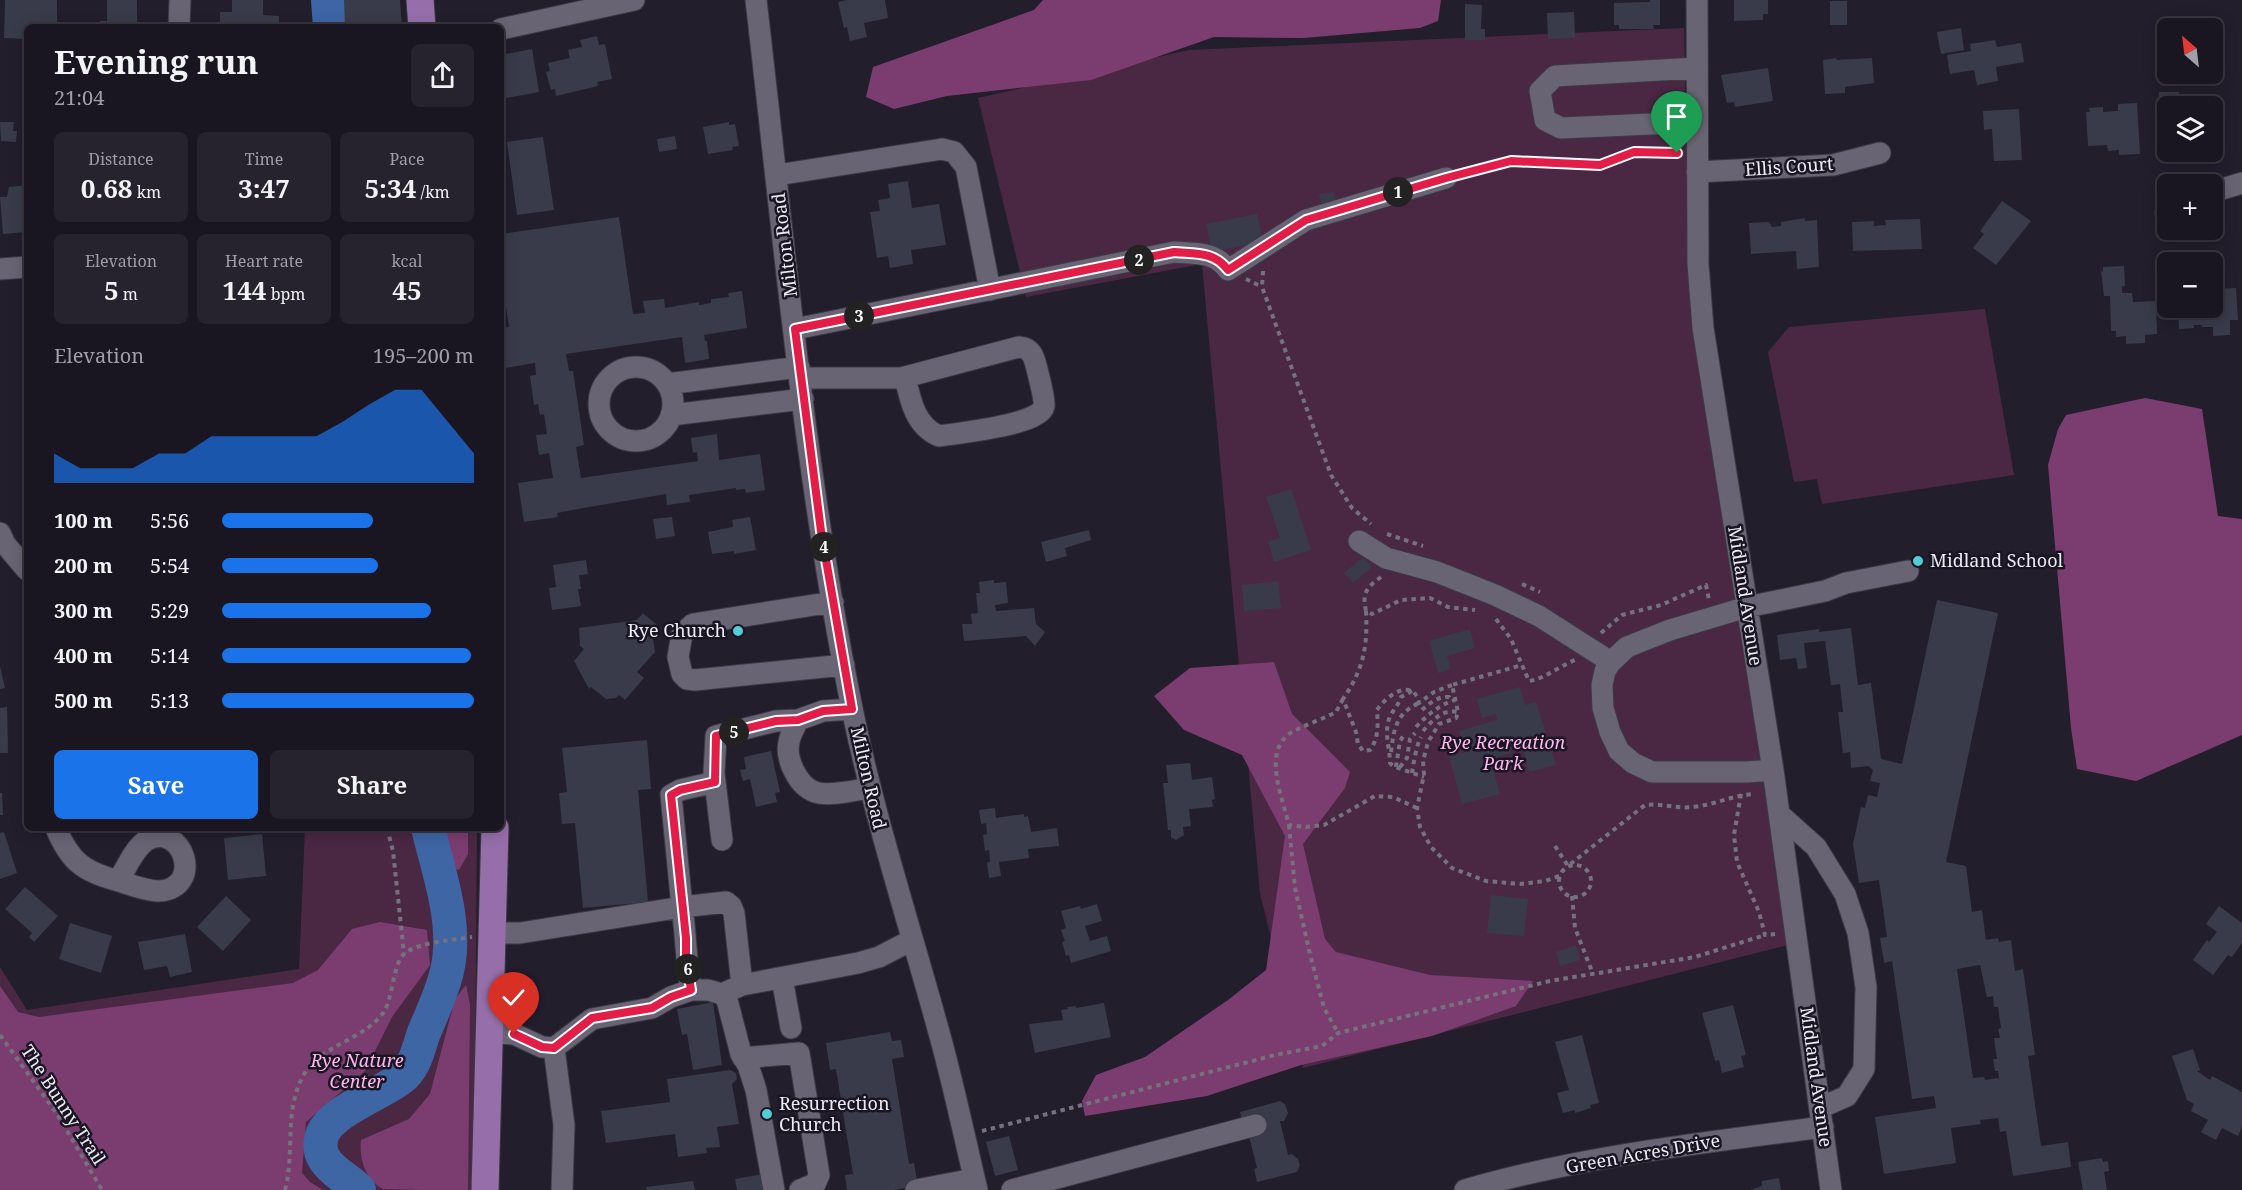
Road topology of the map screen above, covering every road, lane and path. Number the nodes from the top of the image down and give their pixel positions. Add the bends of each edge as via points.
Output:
1 (180, 0) edge
2 (420, 0) edge
3 (634, 0) edge
4 (756, 0) edge
5 (1697, 0) edge
6 (180, 24) edge
7 (422, 24) edge
8 (504, 28) edge
9 (1697, 68) junction
10 (1697, 122) junction
11 (1677, 153) dead end
12 (1880, 153) dead end
13 (1697, 172) junction
14 (777, 175) junction
15 (1446, 178) joint
16 (2242, 183) edge
17 (2223, 189) edge
18 (1264, 247) junction
19 (24, 267) edge
20 (0, 269) edge
21 (990, 290) junction
22 (795, 329) junction
23 (800, 372) junction
24 (905, 376) junction
25 (674, 383) junction
26 (803, 399) junction
27 (679, 414) junction
28 (0, 533) edge
29 (1359, 541) dead end
30 (1431, 548) dead end
31 (24, 566) edge
32 (1908, 571) dead end
33 (1386, 574) dead end
34 (1512, 580) dead end
35 (1542, 594) dead end
36 (833, 602) junction
37 (1710, 607) dead end
38 (1747, 607) junction
39 (1366, 611) junction
40 (1481, 613) dead end
41 (1489, 616) dead end
42 (1593, 628) dead end
43 (1599, 634) junction
44 (1594, 639) dead end
45 (1579, 659) dead end
46 (1611, 662) junction
47 (844, 665) junction
48 (1522, 665) junction
49 (1452, 685) junction
50 (1413, 691) junction
51 (1343, 699) junction
52 (1453, 700) junction
53 (1419, 703) junction
54 (852, 709) junction
55 (1422, 710) dead end
56 (1458, 712) junction
57 (798, 720) junction
58 (1416, 727) dead end
59 (1423, 731) dead end
60 (1415, 733) dead end
61 (1404, 735) dead end
62 (1421, 737) dead end
63 (1391, 752) junction
64 (1398, 767) junction
65 (1773, 770) junction
66 (1412, 773) junction
67 (1424, 777) junction
68 (715, 782) junction
69 (1739, 787) dead end
70 (870, 788) junction
71 (1754, 794) dead end
72 (1741, 795) junction
73 (1417, 808) junction
74 (1779, 814) junction
75 (1289, 825) junction
76 (57, 831) edge
77 (388, 831) edge
78 (495, 831) edge
79 (722, 840) dead end
80 (1555, 846) dead end
81 (1568, 866) junction
82 (1559, 876) junction
83 (118, 881) dead end
84 (1572, 896) junction
85 (682, 907) junction
86 (1775, 934) dead end
87 (480, 935) junction
88 (1765, 935) junction
89 (912, 940) junction
90 (404, 954) junction
91 (1593, 974) junction
92 (782, 978) junction
93 (742, 985) junction
94 (691, 990) junction
95 (723, 994) junction
96 (791, 1028) dead end
97 (490, 1033) junction
98 (1338, 1033) junction
99 (0, 1035) edge
100 (554, 1048) junction
101 (743, 1058) junction
102 (1822, 1117) junction
103 (1256, 1125) dead end
104 (972, 1133) dead end
105 (976, 1185) edge
106 (102, 1190) edge
107 (285, 1190) edge
108 (485, 1190) edge
109 (562, 1190) edge
110 (774, 1190) edge
111 (800, 1190) edge
112 (916, 1190) edge
113 (1012, 1190) edge
114 (1465, 1190) edge
115 (1832, 1190) edge

1 - 6 street
2 - 7 main road
3 - 8 street
4 - 14 street, Milton Road
5 - 9 street, Midland Avenue
9 - 10 street, Midland Avenue
9 - 10 street via 1555,76 1539,91 1545,120 1561,128
10 - 13 street, Midland Avenue
11 - 15 path via 1634,152 1600,165 1511,161
12 - 13 street, Ellis Court via 1833,165
13 - 38 street, Midland Avenue via 1703,328
14 - 21 street via 942,149 954,152 966,167
14 - 22 street, Milton Road
15 - 18 street via 1306,220
16 - 17 street
18 - 21 street via 1228,270 1209,254 1174,252
18 - 30 path via 1262,287 1331,475 1352,508 1379,531
19 - 20 street
21 - 22 street
22 - 23 street, Milton Road
23 - 24 street
23 - 25 street
23 - 26 street, Milton Road
24 - 24 street via 1026,348 1035,361 1044,406 1032,418 939,436 923,425 912,405
25 - 27 street
25 - 27 street via 651,369 626,368 605,382 598,406 607,428 627,441 651,438
26 - 27 street
26 - 36 street, Milton Road
28 - 31 street
29 - 46 street via 1386,558 1437,572 1539,616
32 - 38 street
33 - 39 path via 1368,587
34 - 35 path
36 - 47 street, Milton Road
36 - 47 street via 693,624 682,634 678,657 682,674 695,681
37 - 43 path via 1706,585 1661,605 1622,615
38 - 46 street via 1627,647
38 - 65 street, Midland Avenue
39 - 40 path via 1372,614 1401,600 1430,598 1448,608
39 - 51 path via 1365,653 1356,680
41 - 48 path via 1497,619 1511,639
42 - 43 path
43 - 44 path
45 - 48 path via 1529,681
46 - 65 street via 1602,685 1603,708 1618,751 1633,763 1652,772
47 - 54 street, Milton Road
48 - 49 path
49 - 52 path
49 - 53 path
50 - 51 path via 1404,688 1381,704 1377,710 1375,743 1364,751
50 - 53 path
50 - 63 path via 1401,697 1388,721 1386,740
51 - 75 path via 1336,712 1292,732 1280,746 1275,770
52 - 55 path via 1446,696
52 - 56 path
52 - 58 path
53 - 63 path via 1400,717
54 - 57 street via 823,711
54 - 70 street, Milton Road
56 - 59 path via 1445,712
56 - 67 path via 1456,718 1439,724 1428,742
57 - 68 street via 776,721 716,736
57 - 70 street via 789,742 789,760 804,786 816,793
60 - 64 path via 1407,758
61 - 64 path
62 - 66 path
63 - 64 path via 1390,763
64 - 66 path
65 - 74 street, Midland Avenue
66 - 67 path
67 - 73 path
68 - 79 street
68 - 85 street via 671,795
69 - 72 path
70 - 89 street, Milton Road
71 - 72 path
72 - 81 path via 1694,807 1645,805
72 - 88 path via 1734,835 1737,862
73 - 75 path via 1393,797 1374,796 1324,825
73 - 82 path via 1420,827 1431,847 1452,868 1486,881 1520,884
74 - 102 street, Midland Avenue
74 - 102 street, Green Acres Drive via 1816,847 1845,894 1858,933 1866,987 1864,1069 1847,1096
75 - 98 path via 1294,888 1324,1008
76 - 83 street via 73,859 85,869
77 - 90 path
78 - 87 main road
80 - 81 path
81 - 82 path
81 - 84 path via 1585,868 1590,876 1587,891
82 - 84 path via 1560,887
84 - 91 path via 1575,928
85 - 87 street via 520,933
85 - 93 street via 726,902 731,906
85 - 94 street
86 - 88 path
87 - 90 path via 431,944
87 - 97 main road
88 - 91 path via 1695,957
89 - 92 street via 879,957
89 - 105 street, Milton Road via 941,1038
90 - 107 path via 383,1013 321,1056 301,1079 289,1126 290,1159
91 - 98 path
92 - 93 street
92 - 96 street
93 - 95 street
94 - 95 street
94 - 100 street via 652,1008 592,1018
95 - 101 street
97 - 100 street via 514,1034 542,1047
97 - 108 main road
98 - 104 path via 1322,1046
99 - 106 path, The Bunny Trail via 57,1114
100 - 109 street via 564,1125
101 - 110 street via 756,1090
101 - 111 street via 799,1053 819,1174 815,1184
102 - 114 street, Green Acres Drive via 1505,1178
102 - 115 street, Midland Avenue
103 - 113 street
105 - 112 street

